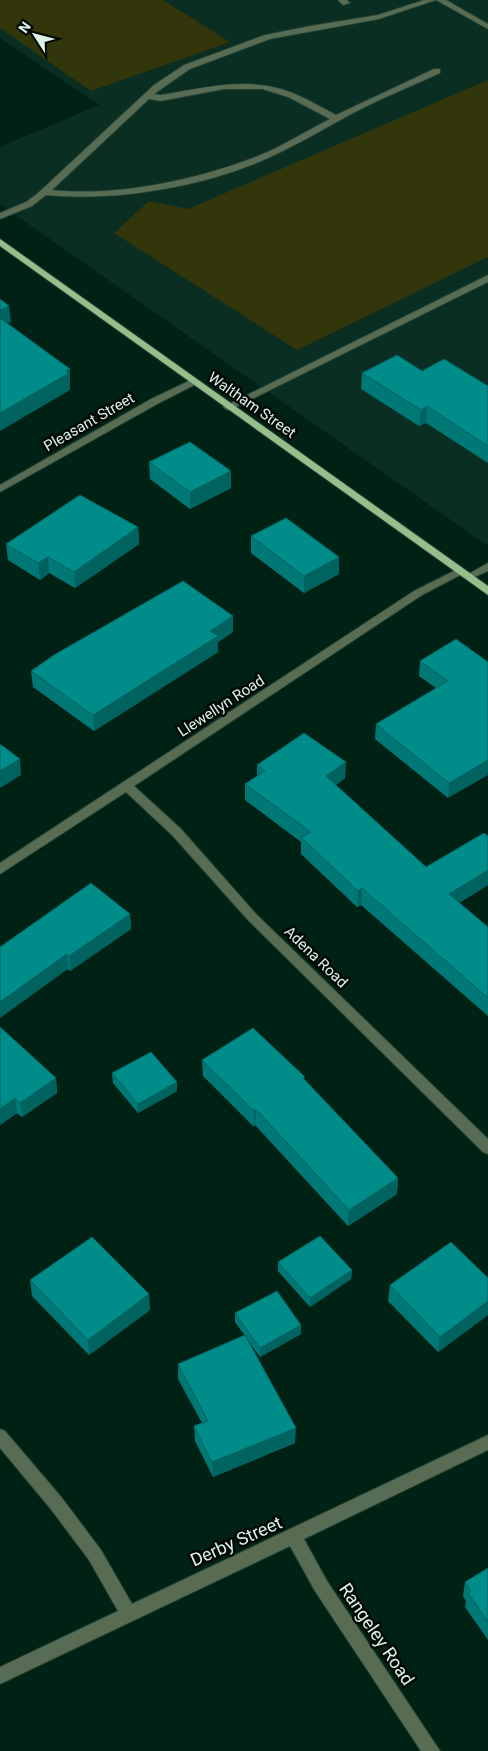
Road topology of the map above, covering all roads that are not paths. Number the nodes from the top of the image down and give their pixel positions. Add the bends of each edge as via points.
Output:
1 (432, 0) edge
2 (440, 0) edge
3 (488, 27) edge
4 (437, 71) dead end
5 (148, 96) junction
6 (336, 119) junction
7 (45, 192) junction
8 (0, 216) edge
9 (0, 242) edge
10 (488, 278) edge
11 (193, 382) junction
12 (228, 407) junction
13 (0, 489) edge
14 (488, 566) edge
15 (464, 574) junction
16 (488, 591) edge
17 (126, 786) junction
18 (0, 868) edge
19 (488, 1148) edge
20 (0, 1436) edge
21 (488, 1442) edge
22 (294, 1537) junction
23 (128, 1613) junction
24 (0, 1676) edge
25 (431, 1751) edge

1 - 5 street via 379,16 244,44 187,68
2 - 3 street
4 - 6 street
5 - 6 street via 161,98 224,87 262,87 291,95
5 - 7 street
6 - 7 street via 258,159 195,180 109,193 74,195
7 - 8 street via 29,204
9 - 11 main road, Waltham Street
10 - 12 street
11 - 12 main road, Waltham Street
11 - 13 street, Pleasant Street
12 - 15 main road, Waltham Street
14 - 15 street, Llewellyn Road
15 - 16 main road, Waltham Street
15 - 17 street, Llewellyn Road via 413,597
17 - 18 street, Llewellyn Road
17 - 19 street, Adena Road via 164,817 252,917
20 - 23 street via 95,1555
21 - 22 street, Derby Street
22 - 23 street, Derby Street
22 - 25 street, Rangeley Road via 326,1593
23 - 24 street, Derby Street

